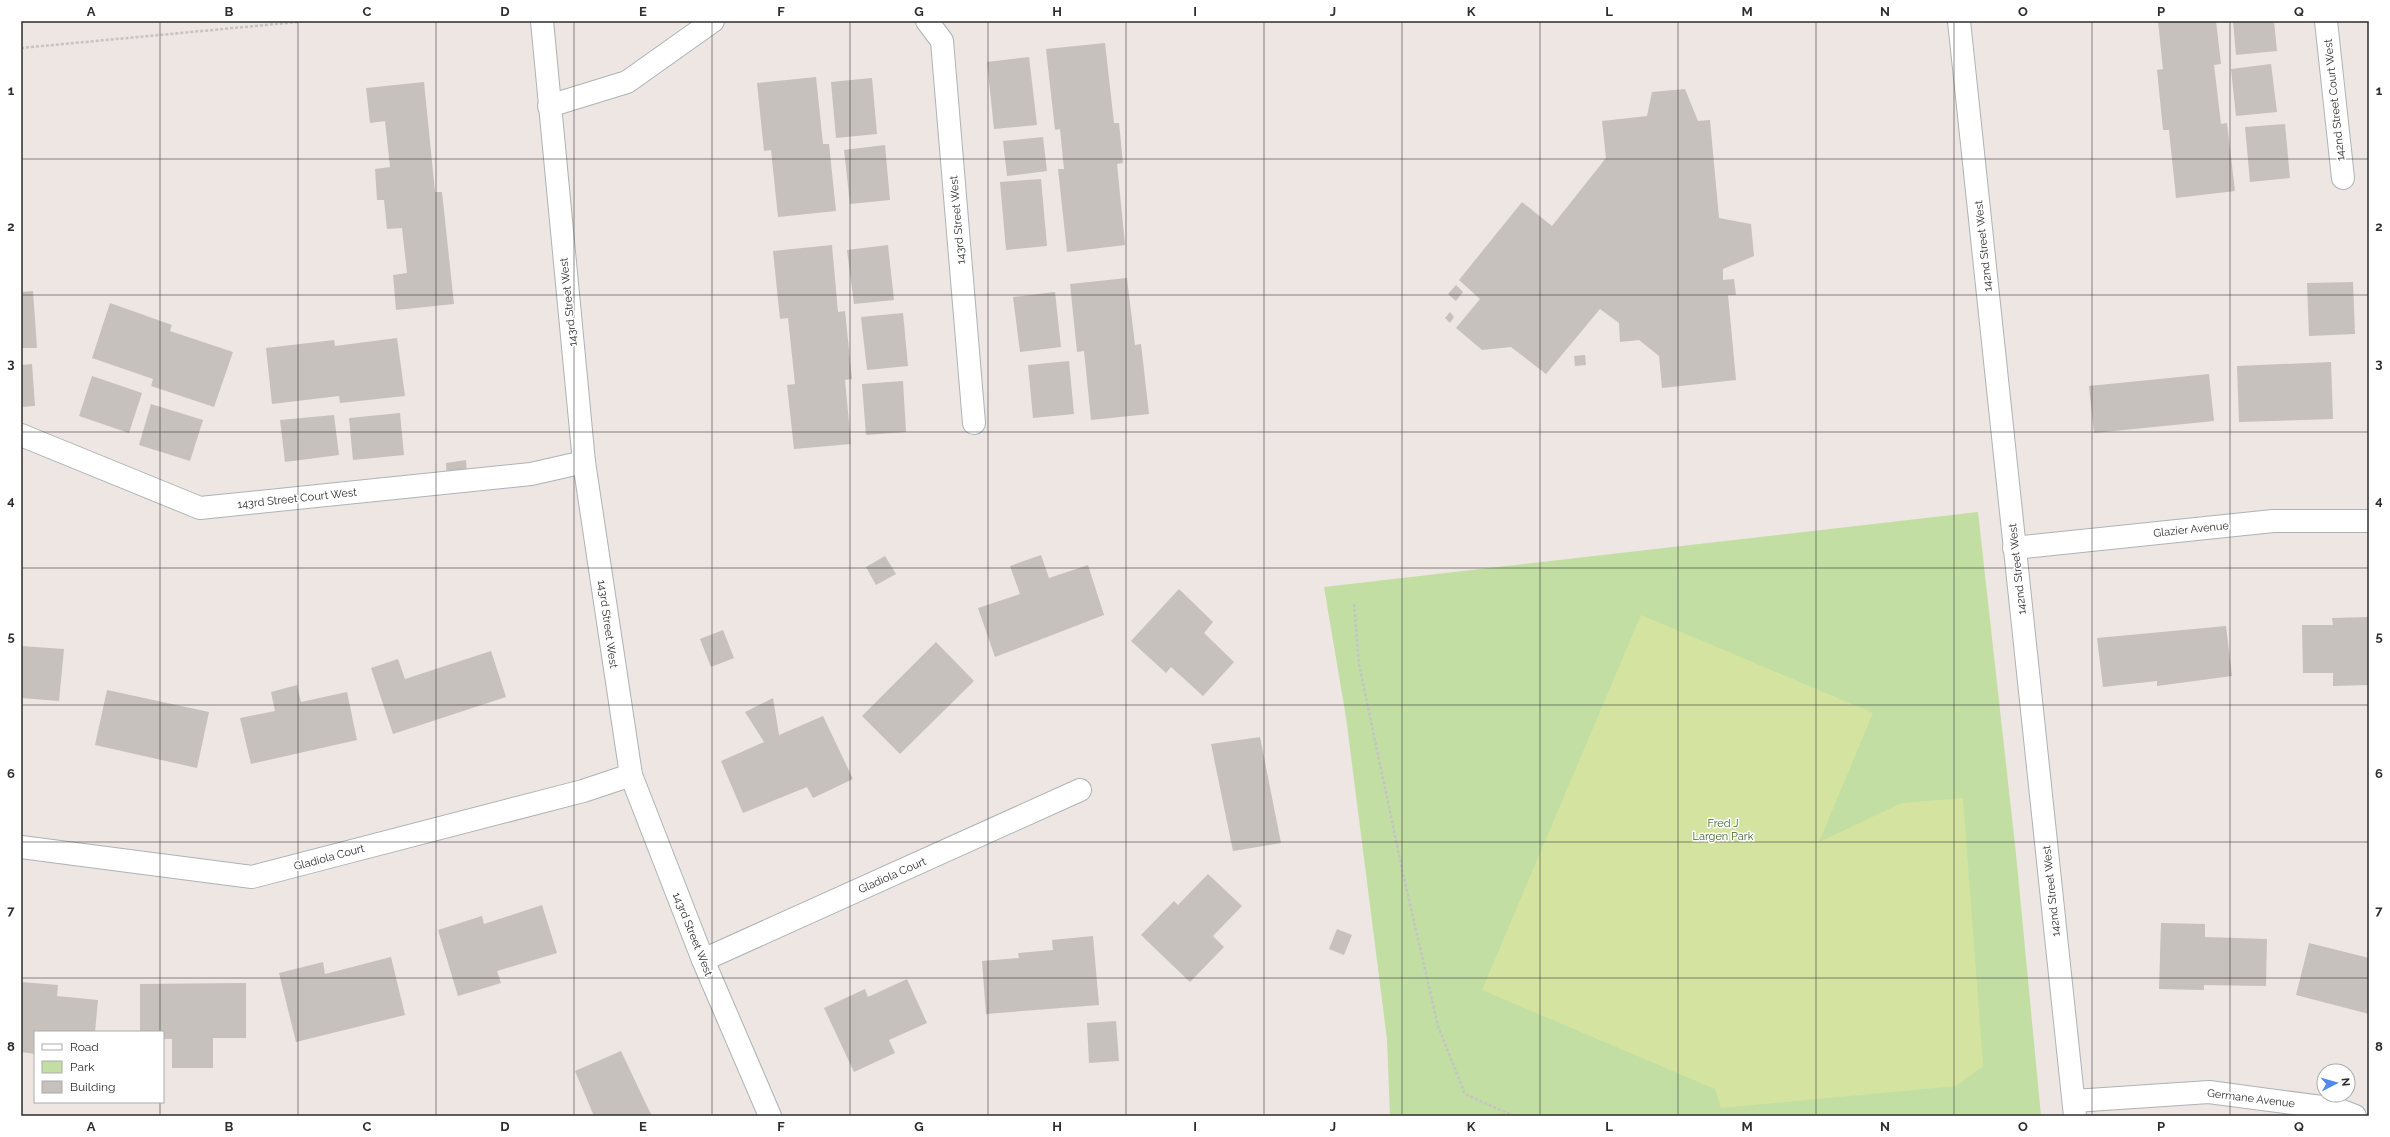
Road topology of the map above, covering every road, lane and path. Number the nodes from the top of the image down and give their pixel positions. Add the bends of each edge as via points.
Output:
1 (308, 21) edge
2 (542, 21) edge
3 (713, 21) edge
4 (926, 21) edge
5 (1959, 21) edge
6 (2326, 21) edge
7 (21, 48) edge
8 (549, 106) junction
9 (2343, 178) dead end
10 (974, 423) dead end
11 (21, 435) edge
12 (584, 462) junction
13 (2369, 521) edge
14 (2014, 548) junction
15 (1354, 604) dead end
16 (631, 775) junction
17 (1080, 790) dead end
18 (21, 847) edge
19 (703, 960) junction
20 (2074, 1108) edge
21 (770, 1116) edge
22 (1514, 1116) edge
23 (2355, 1116) edge

1 - 7 path
2 - 8 street, 143rd Street West
3 - 8 street via 627,82
4 - 10 street, 143rd Street West via 942,42
5 - 14 street, 142nd Street West
6 - 9 street, 142nd Street Court West
8 - 12 street, 143rd Street West
11 - 12 street, 143rd Street Court West via 200,508 531,474
12 - 16 street, 143rd Street West
13 - 14 street, Glazier Avenue via 2273,521
14 - 20 street, 142nd Street West
15 - 22 path via 1359,664 1438,1026 1465,1094
16 - 18 street, Gladiola Court via 584,791 252,877
16 - 19 street, 143rd Street West
17 - 19 street, Gladiola Court
19 - 21 street, 143rd Street West
20 - 23 street, Germane Avenue via 2209,1092 2337,1109

